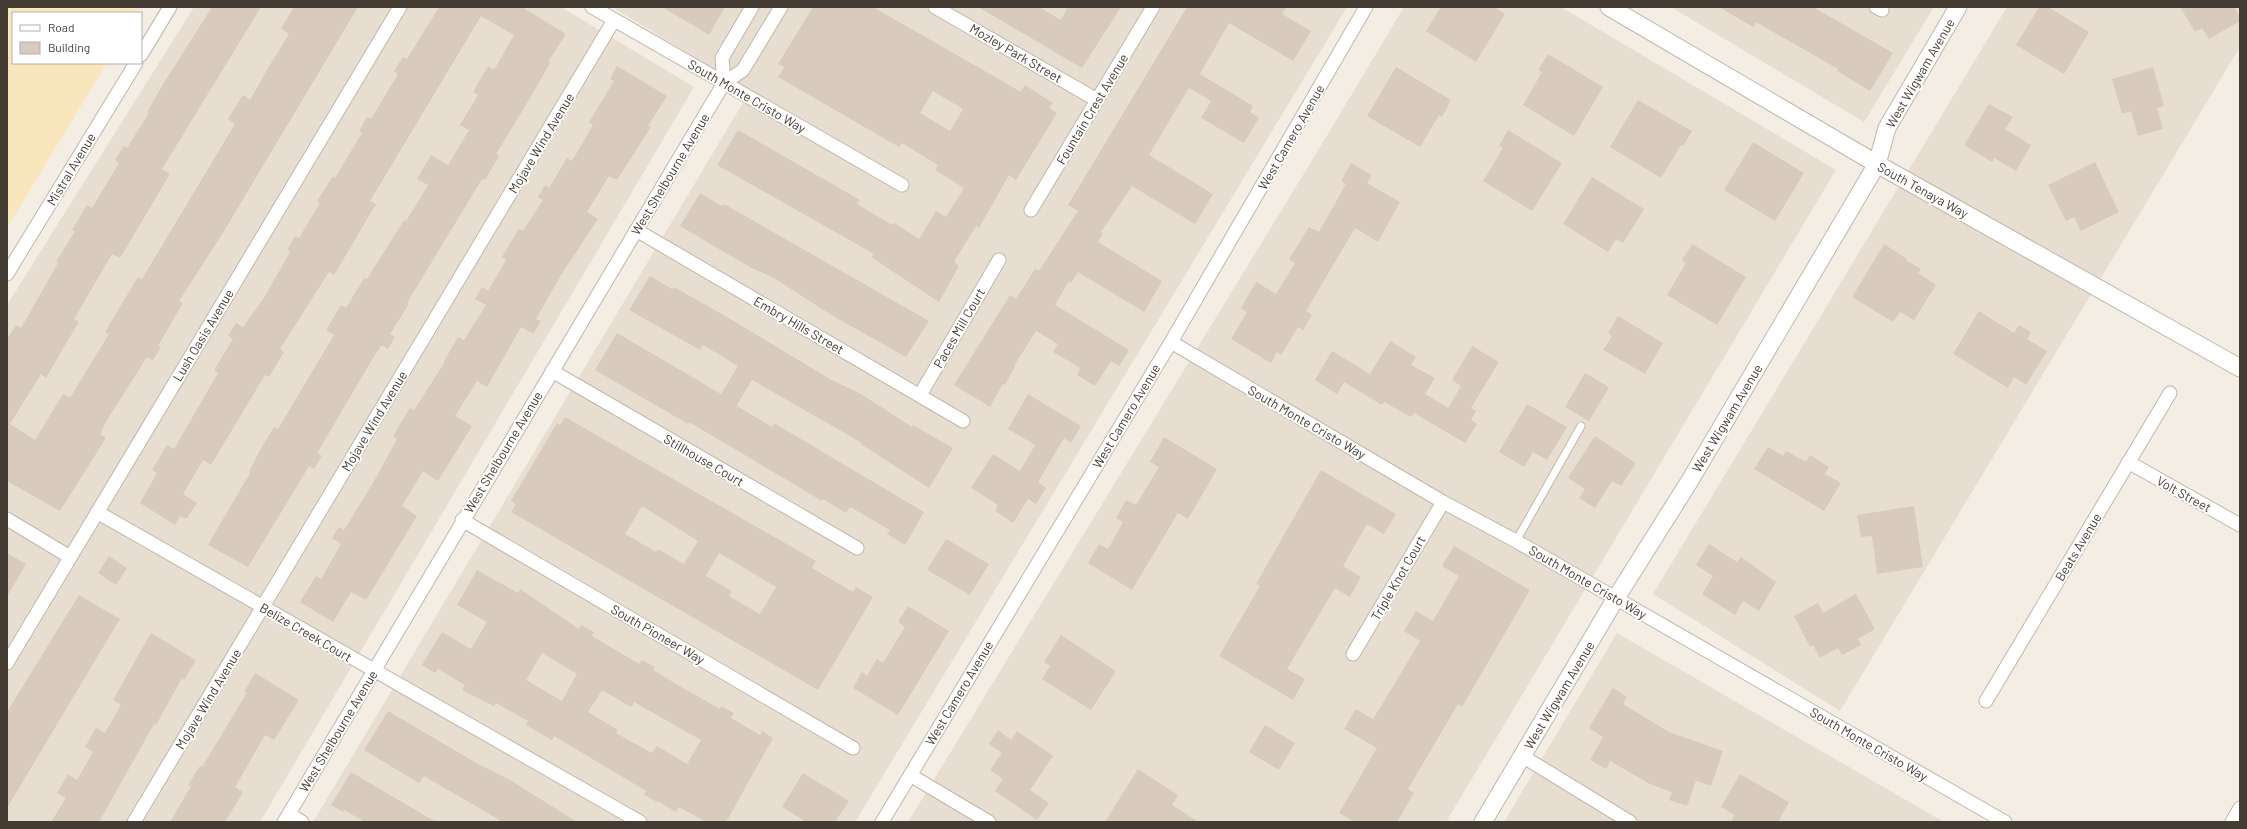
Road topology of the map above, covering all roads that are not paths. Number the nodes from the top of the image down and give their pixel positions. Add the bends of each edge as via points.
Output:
1 (170, 7) edge
2 (400, 7) edge
3 (592, 7) edge
4 (752, 7) edge
5 (781, 7) edge
6 (935, 7) edge
7 (1153, 7) edge
8 (1366, 7) edge
9 (1609, 7) edge
10 (1958, 7) edge
11 (953, 11) edge
12 (614, 20) junction
13 (142, 53) edge
14 (135, 64) edge
15 (724, 83) junction
16 (1097, 100) junction
17 (1877, 164) junction
18 (902, 185) dead end
19 (1031, 210) dead end
20 (636, 230) junction
21 (999, 260) dead end
22 (7, 274) edge
23 (1171, 342) junction
24 (2240, 368) edge
25 (552, 371) junction
26 (2170, 393) dead end
27 (920, 395) junction
28 (963, 421) dead end
29 (1581, 426) dead end
30 (2128, 462) junction
31 (1442, 502) junction
32 (97, 512) junction
33 (7, 519) edge
34 (462, 520) junction
35 (2240, 525) edge
36 (1516, 541) junction
37 (857, 548) dead end
38 (70, 557) junction
39 (1616, 598) junction
40 (263, 607) junction
41 (1353, 654) dead end
42 (7, 663) edge
43 (374, 670) junction
44 (1986, 700) dead end
45 (853, 748) dead end
46 (1522, 756) junction
47 (910, 775) junction
48 (2240, 808) edge
49 (286, 818) edge
50 (134, 822) edge
51 (302, 822) edge
52 (640, 822) edge
53 (882, 822) edge
54 (989, 822) edge
55 (1482, 822) edge
56 (1630, 822) edge
57 (2005, 822) edge
58 (2232, 822) edge

1 - 13 street
2 - 32 street, Lush Oasis Avenue
3 - 12 street, South Monte Cristo Way
4 - 15 street via 722,58
5 - 15 street, West Shelbourne Avenue via 743,70
6 - 11 street, Mozley Park Street
7 - 16 street, Fountain Crest Avenue
8 - 23 street, West Camero Avenue
9 - 17 street, South Tenaya Way
10 - 17 street, West Wigwam Avenue via 1888,128
11 - 16 street, Mozley Park Street
12 - 15 street, South Monte Cristo Way
12 - 40 street, Mojave Wind Avenue
14 - 22 street, Mistral Avenue
15 - 18 street, South Monte Cristo Way
15 - 20 street, West Shelbourne Avenue
16 - 19 street, Fountain Crest Avenue
17 - 24 street, South Tenaya Way
17 - 39 street, West Wigwam Avenue via 1689,482
20 - 25 street, West Shelbourne Avenue
20 - 27 street, Embry Hills Street
21 - 27 street, Paces Mill Court
23 - 31 street, South Monte Cristo Way
23 - 47 street, West Camero Avenue
25 - 34 street, West Shelbourne Avenue
25 - 37 street, Stillhouse Court
26 - 30 street, Beats Avenue
27 - 28 street, Embry Hills Street
29 - 36 lane
30 - 35 street, Volt Street
30 - 44 street, Beats Avenue
31 - 36 street, South Monte Cristo Way
31 - 41 street, Triple Knot Court
32 - 38 street, Lush Oasis Avenue
32 - 40 street, Belize Creek Court
33 - 38 street
34 - 43 street, West Shelbourne Avenue
34 - 45 street, South Pioneer Way
36 - 39 street, South Monte Cristo Way
38 - 42 street, Lush Oasis Avenue
39 - 46 street, West Wigwam Avenue
39 - 57 street, South Monte Cristo Way
40 - 43 street, Belize Creek Court
40 - 50 street, Mojave Wind Avenue
43 - 49 street, West Shelbourne Avenue
43 - 52 street, Belize Creek Court
46 - 55 street, West Wigwam Avenue
46 - 56 street
47 - 53 street, West Camero Avenue
47 - 54 street
48 - 58 street
49 - 51 street

